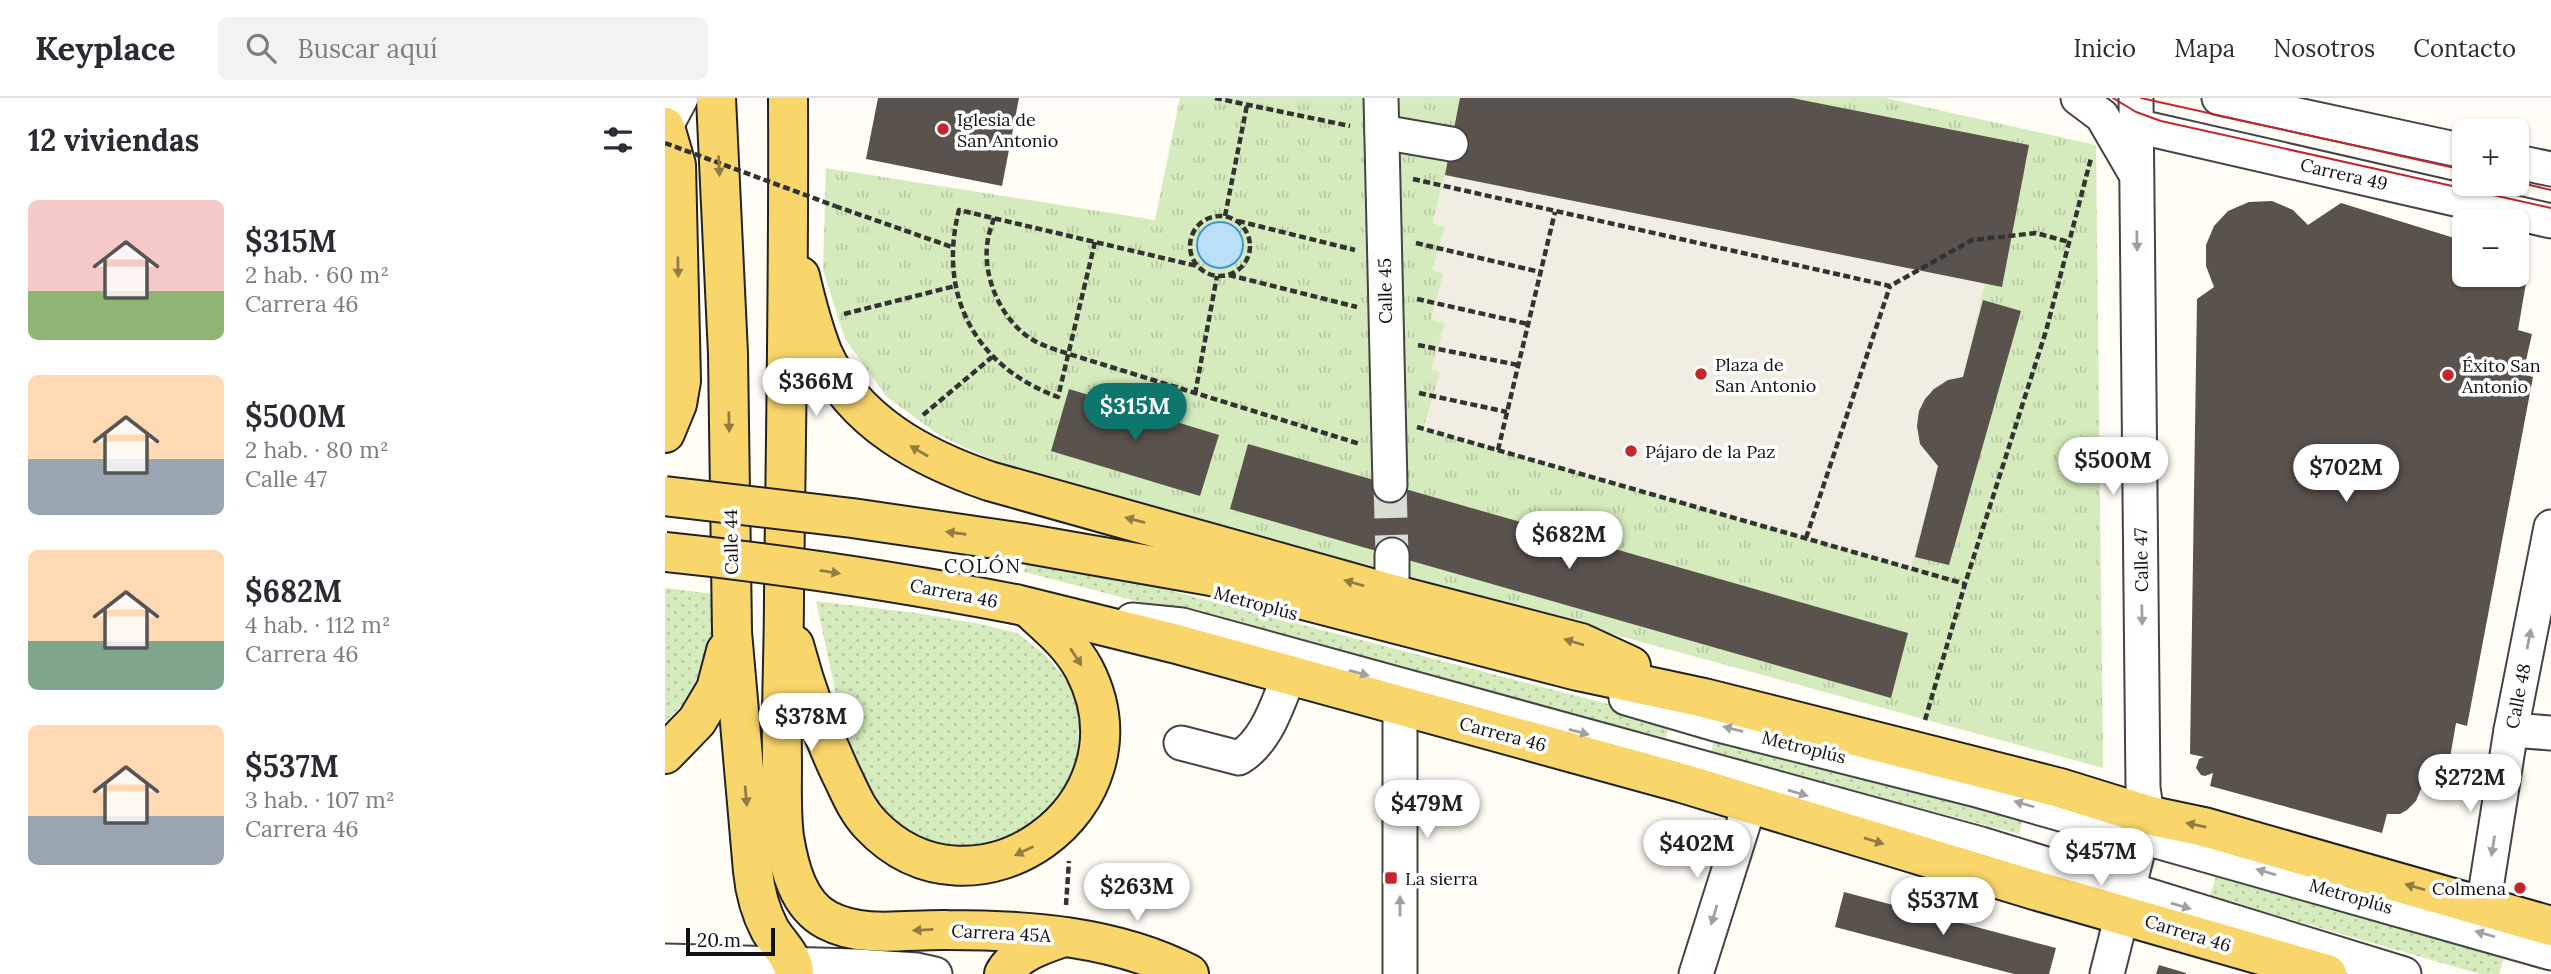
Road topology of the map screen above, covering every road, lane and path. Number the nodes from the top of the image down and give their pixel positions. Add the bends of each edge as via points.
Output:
1 (681, 98) edge
2 (716, 98) edge
3 (788, 98) edge
4 (1215, 98) edge
5 (1381, 98) edge
6 (2219, 98) edge
7 (1247, 105) junction
8 (2090, 107) edge
9 (2136, 112) edge
10 (665, 127) edge
11 (1382, 132) junction
12 (665, 143) edge
13 (1451, 144) dead end
14 (2452, 147) edge
15 (2529, 164) edge
16 (2551, 169) edge
17 (2135, 173) junction
18 (1410, 178) dead end
19 (1555, 212) junction
20 (1225, 216) junction
21 (994, 218) junction
22 (1237, 221) junction
23 (2551, 221) edge
24 (788, 227) junction
25 (1095, 242) junction
26 (2069, 242) junction
27 (1419, 243) dead end
28 (952, 247) junction
29 (1385, 257) junction
30 (1197, 265) junction
31 (1540, 272) junction
32 (1229, 275) junction
33 (1217, 276) junction
34 (955, 286) junction
35 (1890, 286) junction
36 (1417, 299) dead end
37 (1386, 314) junction
38 (812, 322) junction
39 (1528, 324) junction
40 (1416, 344) dead end
41 (728, 354) junction
42 (1069, 354) junction
43 (992, 357) junction
44 (1518, 365) junction
45 (1414, 392) dead end
46 (1195, 394) junction
47 (1507, 412) junction
48 (1423, 429) dead end
49 (665, 435) edge
50 (896, 438) junction
51 (1498, 450) junction
52 (1390, 469) joint
53 (665, 496) edge
54 (2551, 527) edge
55 (1805, 538) junction
56 (1039, 545) junction
57 (665, 552) edge
58 (1392, 555) tunnel mouth
59 (1965, 584) junction
60 (1392, 594) junction
61 (1022, 606) junction
62 (784, 609) junction
63 (732, 632) junction
64 (1289, 676) junction
65 (1703, 698) junction
66 (1400, 707) junction
67 (1922, 729) dead end
68 (2511, 730) junction
69 (2551, 733) edge
70 (1181, 743) dead end
71 (665, 754) edge
72 (1750, 803) junction
73 (2144, 827) junction
74 (2125, 902) junction
75 (2483, 907) junction
76 (2551, 926) edge
77 (1064, 937) junction
78 (2551, 953) edge
79 (665, 961) edge
80 (794, 969) edge
81 (935, 974) edge
82 (1004, 974) edge
83 (1189, 974) edge
84 (1400, 974) edge
85 (1696, 974) edge
86 (2107, 974) edge
87 (2327, 974) edge
88 (2404, 974) edge

1 - 10 street
2 -> 41 main road, Calle 44
3 - 24 main road
4 - 7 path
5 - 11 street, Calle 45
6 - 14 street
7 - 11 path
7 - 20 path
8 - 17 street
8 - 26 path
9 - 17 street, Calle 47
9 - 23 street, Carrera 49
10 -> 49 main road via 676,165 681,381
11 - 13 street
11 - 29 street, Calle 45
12 - 28 path, bridge
15 - 16 street
17 -> 73 street, Calle 47
18 - 19 path
19 - 31 path
19 - 35 path
20 - 22 path
20 - 30 path via 1205,220 1192,236 1190,246
21 - 25 path
21 - 28 path via 959,210
21 - 42 path via 987,241 996,297 1011,321 1032,340
22 - 29 path
22 - 32 path via 1249,236 1250,246 1244,264
24 - 38 main road
24 - 62 main road
25 - 30 path
25 - 42 path
26 - 35 path via 2036,233 1972,240
26 - 59 path via 2046,331
27 - 31 path
28 - 34 path
29 - 37 street, Calle 45
30 - 33 path
31 - 39 path
32 - 33 path
32 - 37 path
33 - 46 path
34 - 38 path
34 - 43 path via 969,324
35 - 55 path
36 - 39 path
37 - 52 street, Calle 45
38 - 50 main road via 840,384 867,415
39 - 44 path
40 - 44 path
41 - 49 main road via 703,401 684,423
41 -> 63 main road, Calle 44
42 - 43 path via 1058,397 1022,382
42 - 46 path
43 - 50 path
44 - 47 path
45 - 47 path
46 - 52 path
47 - 51 path
48 - 51 path
60 -> 50 main road via 989,481 926,456
51 - 55 path
56 -> 53 main road, bridge
68 -> 54 street, Calle 48
55 - 59 path
56 - 65 main road via 1211,576 1578,671
73 -> 56 street, Metroplús via 1715,724
57 -> 61 main road, Carrera 46, bridge via 899,582
58 - 60 street
59 - 67 path
65 -> 60 main road via 1581,643
61 -> 62 main road via 1070,648 1084,669 1093,692 1099,742 1086,790 1058,829 1020,854 975,864 929,860 908,851 879,832 856,807 804,684
61 - 64 main road, Carrera 46
61 -> 74 street via 1182,625 1968,840
77 -> 62 main road, Carrera 45A via 1009,930 859,930 827,920 811,909 800,893 784,836
63 - 71 main road via 716,689 697,721
63 -> 80 main road, Calle 44 via 755,892 761,912
64 - 66 main road, Carrera 46
64 - 70 street via 1253,750 1239,758
65 - 73 main road via 2060,788
66 - 72 main road, Carrera 46
84 -> 66 street
68 - 69 street
68 -> 75 street, Calle 48
72 -> 74 main road, Carrera 46 via 2031,889
72 -> 85 street
73 - 74 street, Calle 47
75 -> 73 main road via 2204,827
78 -> 73 street, Metroplús
74 - 86 street, Calle 47
74 - 87 main road, Carrera 46
74 -> 88 street
75 - 76 main road
77 - 82 main road via 1023,955
77 - 83 main road, Carrera 45A via 1095,941
79 - 80 street
80 - 81 street via 893,968

